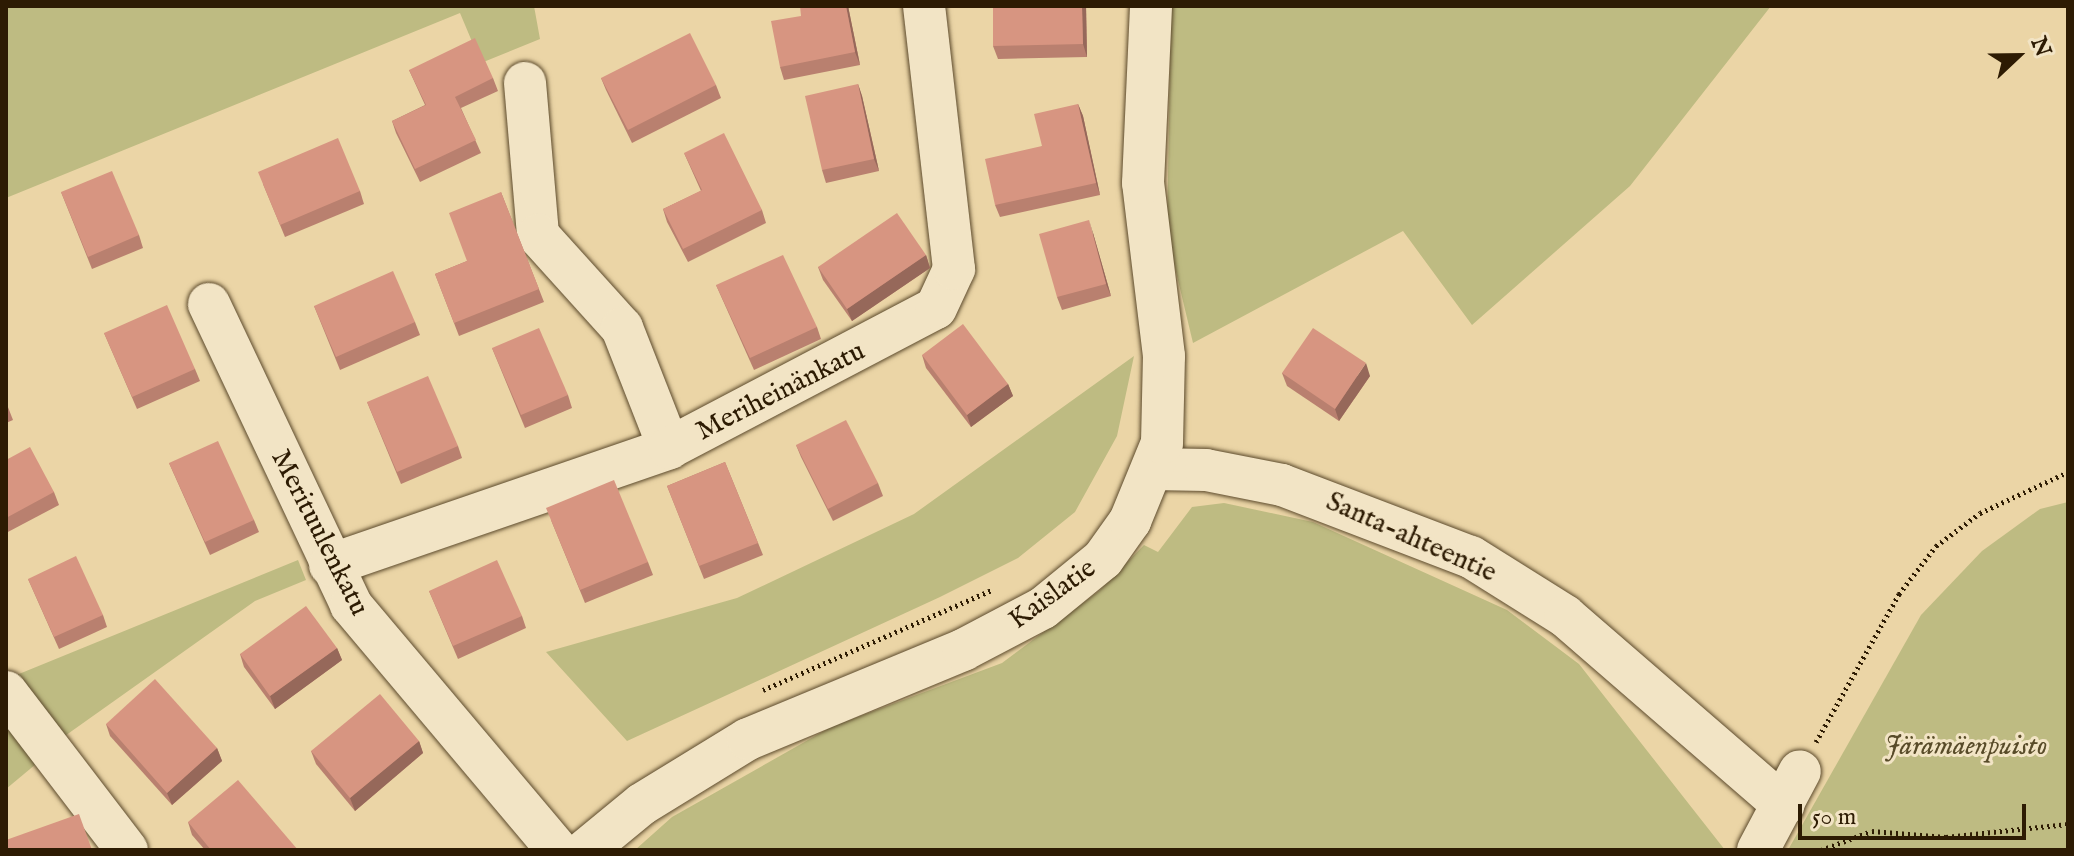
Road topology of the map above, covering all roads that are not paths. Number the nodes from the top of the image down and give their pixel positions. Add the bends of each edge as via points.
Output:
1 (924, 6) edge
2 (1151, 6) edge
3 (525, 83) dead end
4 (209, 304) dead end
5 (669, 448) junction
6 (1153, 469) junction
7 (330, 565) junction
8 (6, 692) edge
9 (127, 850) edge
10 (557, 850) edge
11 (586, 850) edge
12 (1758, 850) edge

1 - 5 street, Meriheinänkatu via 954,269 949,292 886,338
2 - 6 street, Kaislatie via 1143,183 1164,356 1162,443
3 - 5 street via 538,235 622,328
4 - 7 street, Merituulenkatu
5 - 7 street, Meriheinänkatu
6 - 11 street, Kaislatie via 1103,559 1043,608 963,650 748,739 642,804
6 - 12 street, Santa-ahteentie via 1206,470 1282,485 1471,557 1565,616 1792,788
7 - 10 street, Merituulenkatu via 376,642
8 - 9 street

